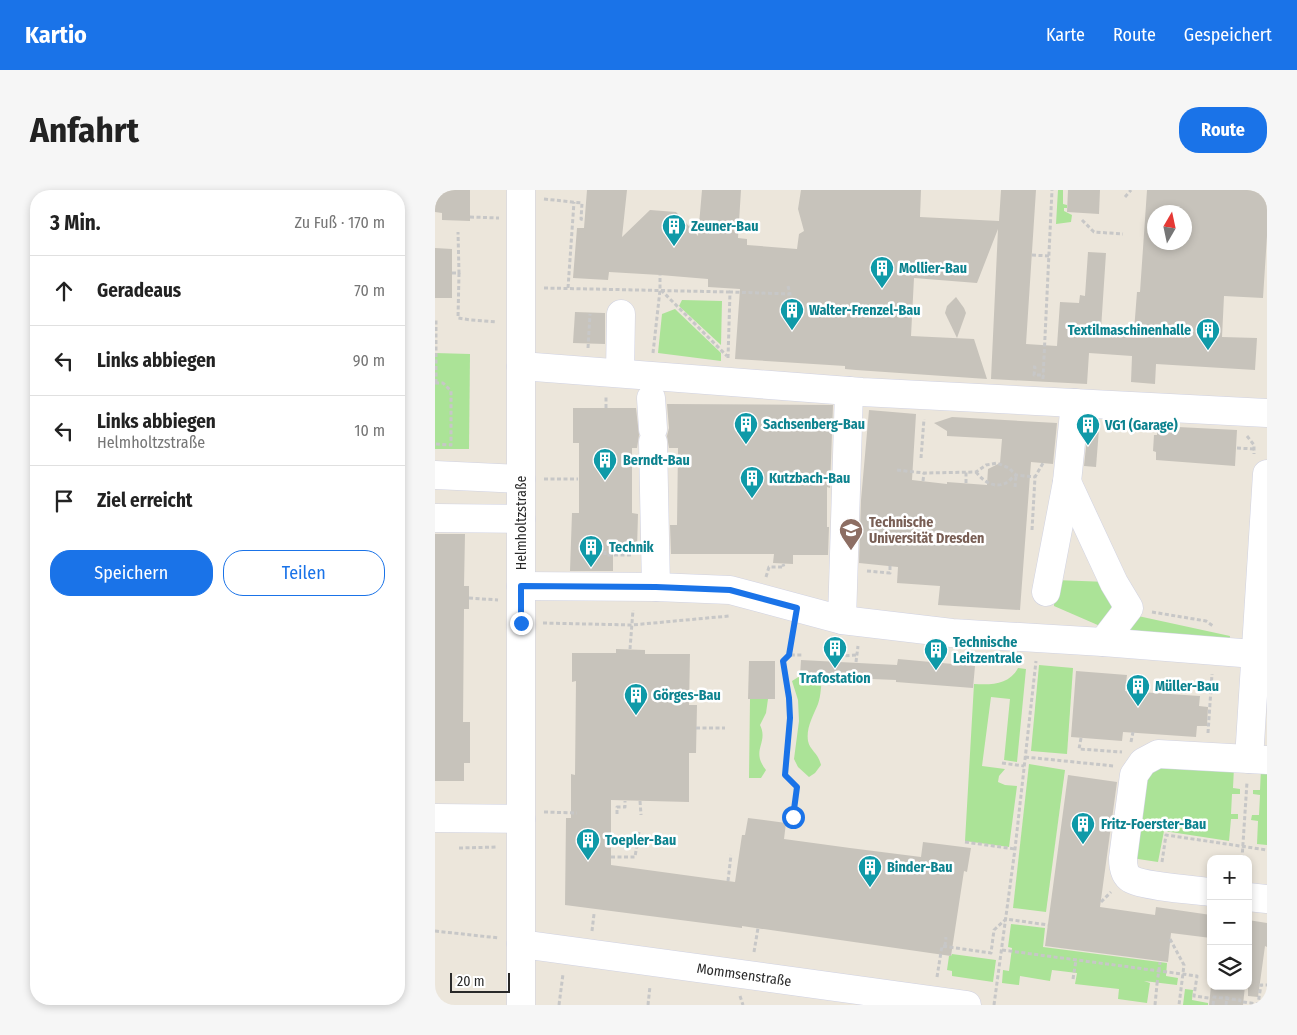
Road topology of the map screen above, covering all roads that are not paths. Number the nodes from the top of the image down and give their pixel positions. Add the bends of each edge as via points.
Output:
1 (521, 193) edge
2 (621, 314) dead end
3 (521, 366) junction
4 (620, 373) junction
5 (651, 387) junction
6 (849, 391) junction
7 (1075, 403) junction
8 (1267, 412) edge
9 (1267, 474) edge
10 (435, 475) edge
11 (521, 479) junction
12 (1067, 482) junction
13 (435, 518) edge
14 (521, 519) junction
15 (521, 586) junction
16 (656, 587) junction
17 (1046, 592) dead end
18 (842, 620) junction
19 (1103, 642) junction
20 (1261, 655) edge
21 (1258, 759) edge
22 (435, 818) edge
23 (521, 819) junction
24 (1207, 891) edge
25 (1252, 897) edge
26 (1267, 899) edge
27 (521, 944) junction
28 (521, 1005) edge
29 (967, 1005) edge

1 - 3 street, Helmholtzstraße
2 - 4 street
3 - 4 street
3 - 11 street, Helmholtzstraße
4 - 5 street
5 - 6 street
5 - 16 street
6 - 7 street via 1043,388
6 - 18 street
7 - 8 street
7 - 12 street
9 - 20 street
10 - 11 street
11 - 14 street, Helmholtzstraße
12 - 17 street
12 - 19 street via 1129,608
13 - 14 street
14 - 15 street, Helmholtzstraße
15 - 16 street
15 - 23 street, Helmholtzstraße
16 - 18 street via 730,590
18 - 19 street via 997,636
19 - 20 street
20 - 21 street
21 - 24 street via 1158,754 1143,762 1134,775 1123,867 1127,876 1132,880 1161,874
22 - 23 street
23 - 27 street, Helmholtzstraße
25 - 26 street
27 - 28 street, Helmholtzstraße
27 - 29 street, Mommsenstraße

